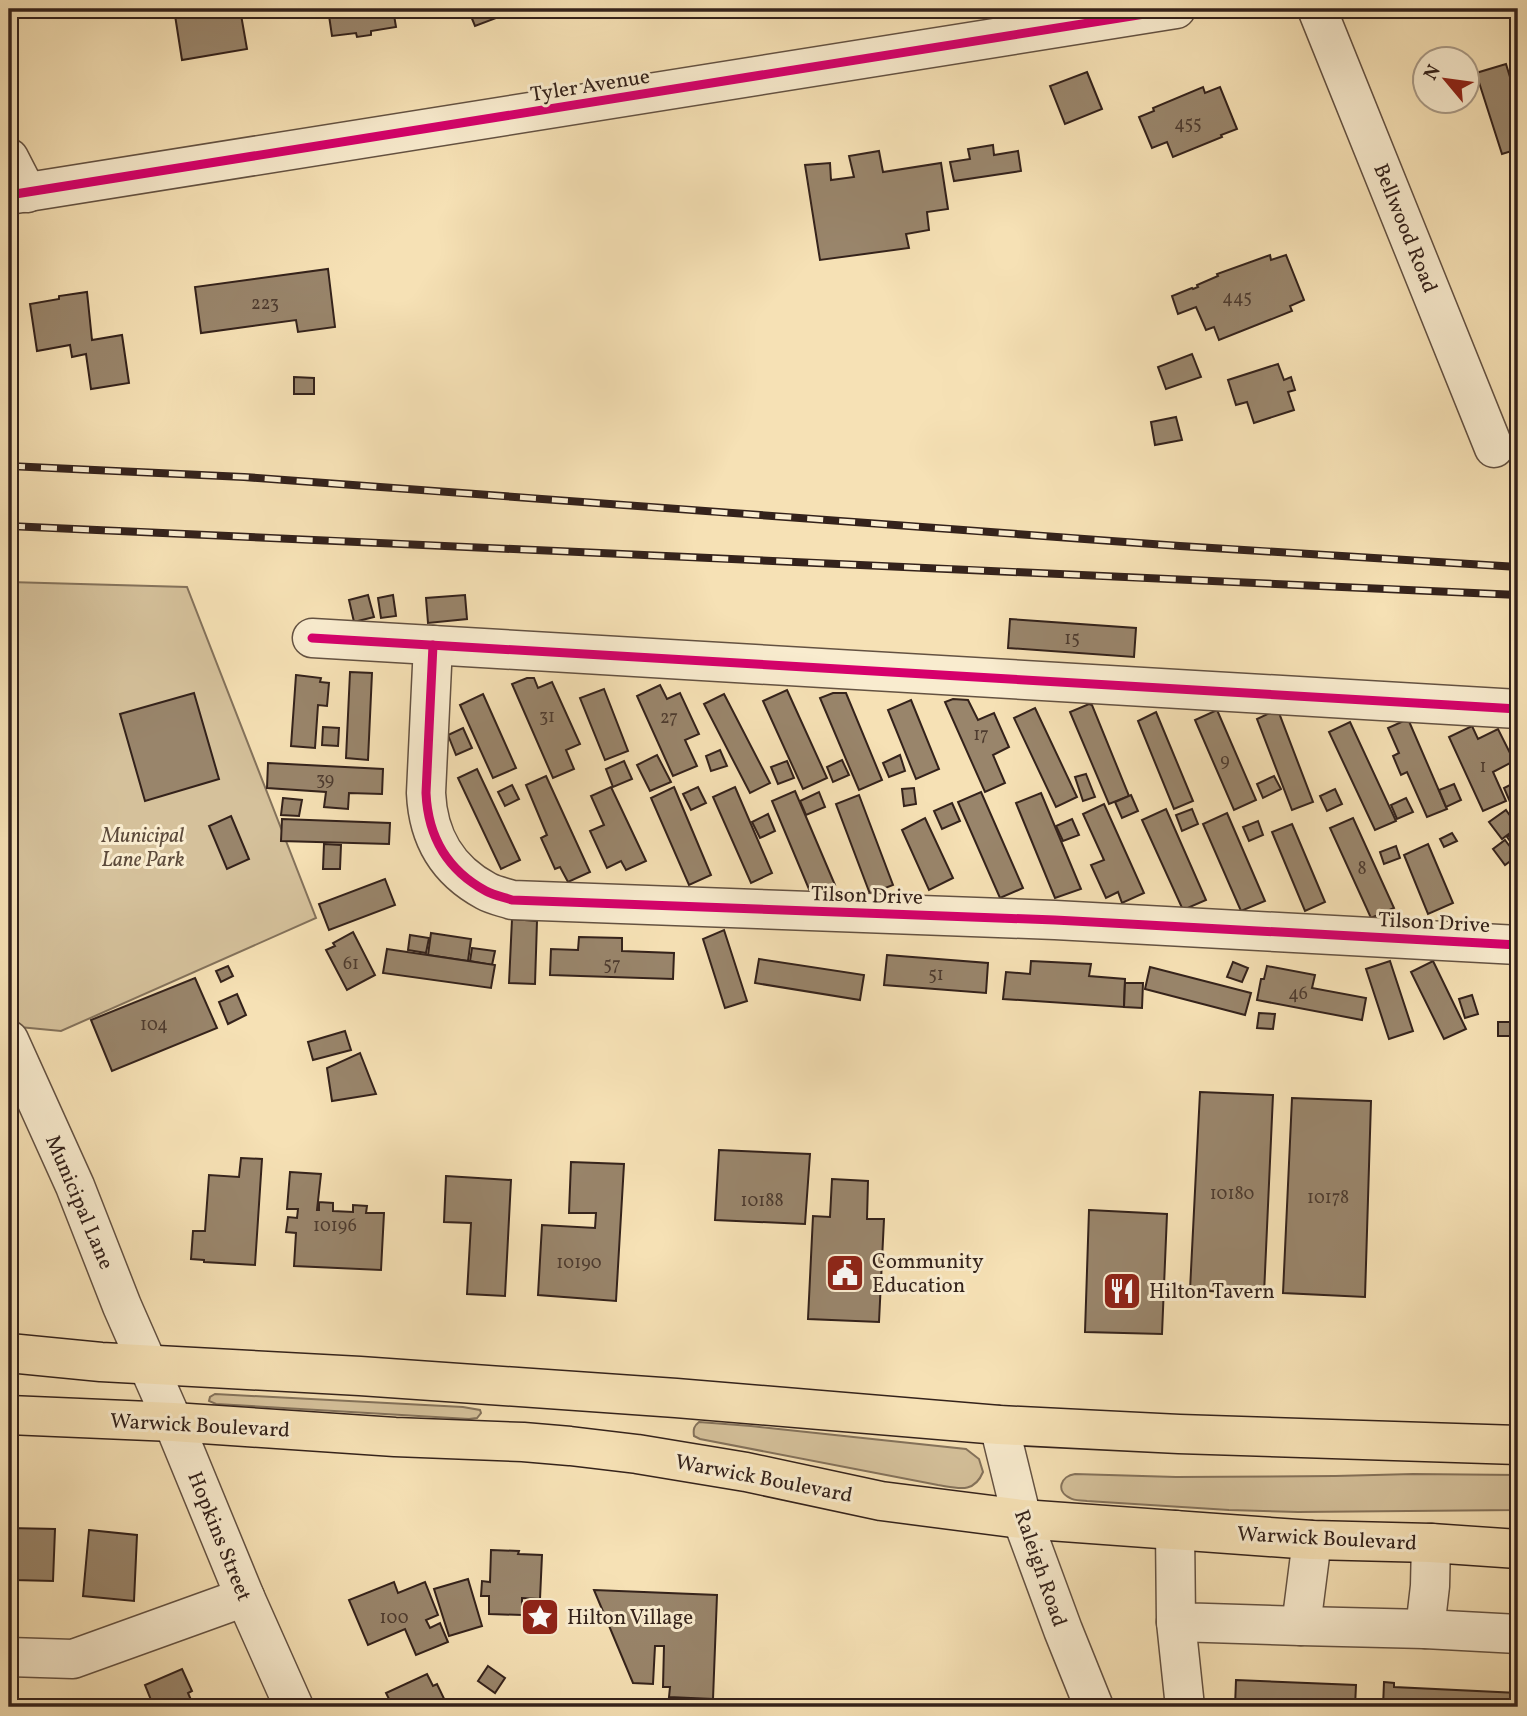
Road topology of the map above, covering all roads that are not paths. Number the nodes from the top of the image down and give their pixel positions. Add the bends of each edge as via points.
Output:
1 (1176, 9) edge
2 (1317, 9) edge
3 (9, 158) edge
4 (18, 194) edge
5 (1493, 448) dead end
6 (312, 638) dead end
7 (433, 645) junction
8 (1518, 709) edge
9 (1518, 945) edge
10 (9, 1040) edge
11 (9, 1353) edge
12 (148, 1365) junction
13 (9, 1415) edge
14 (173, 1422) junction
15 (999, 1425) junction
16 (1518, 1445) edge
17 (1023, 1519) junction
18 (1175, 1530) junction
19 (1312, 1540) junction
20 (1431, 1543) junction
21 (1518, 1549) edge
22 (244, 1597) junction
23 (1176, 1622) junction
24 (1301, 1626) junction
25 (1425, 1629) junction
26 (1518, 1634) edge
27 (9, 1657) edge
28 (294, 1707) edge
29 (1094, 1707) edge
30 (1185, 1707) edge

1 - 4 street, Tyler Avenue
2 - 5 street, Bellwood Road
3 - 4 street
6 - 7 street
7 - 8 street
7 - 9 street, Tilson Drive via 426,793 434,838 455,870 487,892 512,900 1055,920
10 - 12 street, Municipal Lane
11 - 12 main road
12 - 14 street, Hopkins Street
12 - 15 main road via 676,1398
13 - 14 main road, Warwick Boulevard
14 - 17 main road, Warwick Boulevard via 570,1446 746,1472 881,1501
14 - 22 street, Hopkins Street
15 - 16 main road
15 - 17 street, Raleigh Road
17 - 18 main road, Warwick Boulevard
17 - 29 street, Raleigh Road
18 - 19 main road, Warwick Boulevard
18 - 23 street
19 - 20 main road, Warwick Boulevard
19 - 24 street
20 - 21 main road, Warwick Boulevard
20 - 25 street
22 - 27 street via 73,1659
22 - 28 street, Hopkins Street
23 - 24 street
23 - 30 street
24 - 25 street
25 - 26 street

